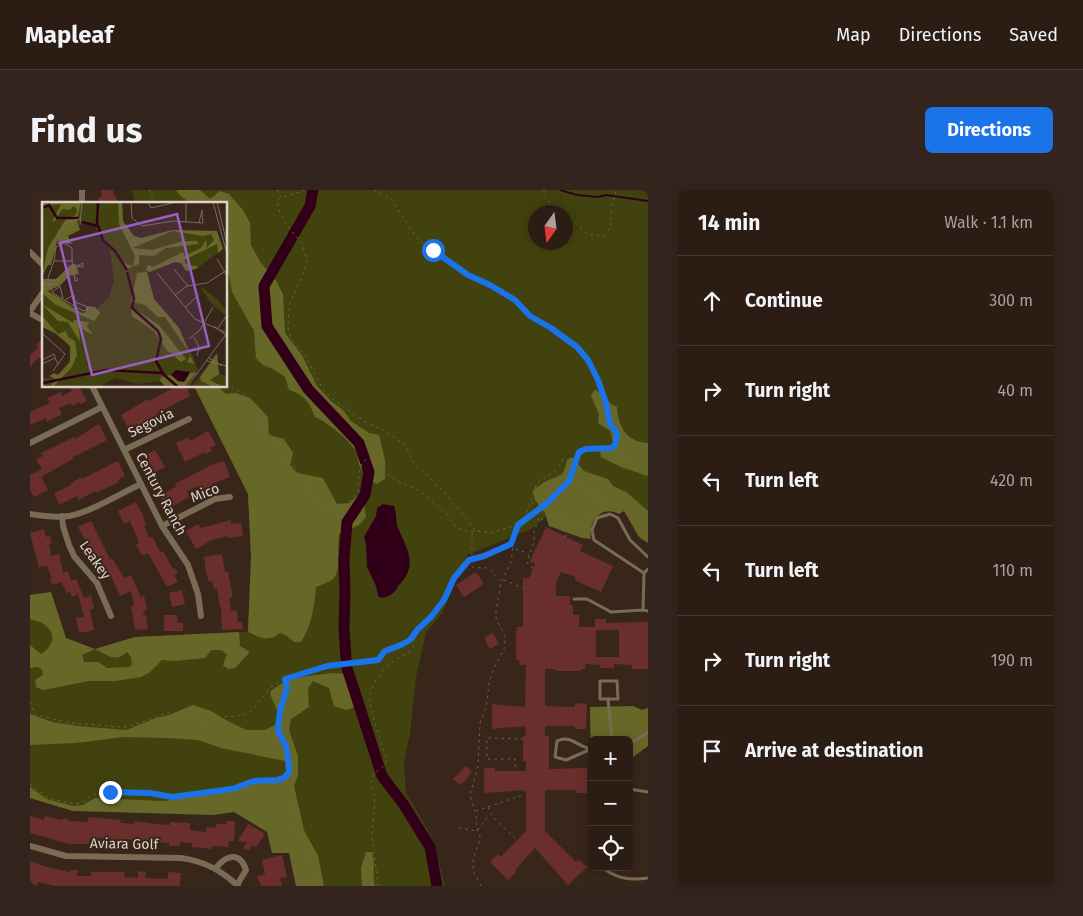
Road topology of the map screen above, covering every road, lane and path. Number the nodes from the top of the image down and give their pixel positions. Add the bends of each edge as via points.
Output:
1 (149, 190) edge
2 (277, 190) edge
3 (305, 190) edge
4 (374, 190) edge
5 (544, 190) edge
6 (616, 190) edge
7 (282, 198) junction
8 (154, 202) edge
9 (553, 205) edge
10 (573, 221) edge
11 (30, 252) edge
12 (42, 264) edge
13 (42, 294) edge
14 (30, 312) edge
15 (42, 320) edge
16 (228, 384) edge
17 (93, 388) edge
18 (102, 407) junction
19 (189, 419) dead end
20 (30, 443) edge
21 (612, 448) junction
22 (124, 450) junction
23 (566, 456) dead end
24 (648, 477) edge
25 (569, 481) junction
26 (141, 484) junction
27 (230, 497) dead end
28 (531, 502) junction
29 (542, 508) junction
30 (537, 512) junction
31 (30, 514) edge
32 (609, 514) junction
33 (62, 516) junction
34 (597, 516) dead end
35 (540, 517) junction
36 (525, 519) junction
37 (571, 524) junction
38 (518, 525) junction
39 (162, 526) junction
40 (582, 526) junction
41 (591, 530) dead end
42 (473, 532) junction
43 (565, 537) dead end
44 (511, 544) junction
45 (513, 548) junction
46 (530, 554) junction
47 (648, 557) edge
48 (472, 559) junction
49 (467, 562) junction
50 (533, 568) dead end
51 (477, 569) junction
52 (648, 569) edge
53 (476, 572) dead end
54 (644, 573) junction
55 (502, 581) junction
56 (523, 588) dead end
57 (574, 599) dead end
58 (643, 610) junction
59 (648, 611) edge
60 (111, 616) dead end
61 (201, 616) dead end
62 (413, 635) junction
63 (285, 679) junction
64 (608, 699) junction
65 (30, 702) edge
66 (648, 732) edge
67 (612, 736) edge
68 (523, 739) dead end
69 (633, 741) edge
70 (591, 750) edge
71 (515, 767) dead end
72 (289, 772) junction
73 (284, 778) junction
74 (290, 779) junction
75 (30, 784) edge
76 (526, 790) dead end
77 (633, 790) edge
78 (648, 792) edge
79 (488, 806) junction
80 (476, 812) junction
81 (491, 813) junction
82 (459, 828) dead end
83 (478, 831) junction
84 (517, 840) dead end
85 (30, 846) edge
86 (216, 868) junction
87 (606, 871) edge
88 (648, 878) edge
89 (238, 885) edge
90 (316, 886) edge
91 (378, 886) edge
92 (481, 886) edge

1 - 8 path
2 - 7 path
3 - 7 path
4 - 21 path via 391,199 420,241 468,275 518,302 530,316 581,351 602,388 610,424 617,433
5 - 9 path via 544,198
6 - 10 path via 610,228 604,236 587,234
7 - 42 path via 277,202 278,209 302,243 307,260 288,310 291,338 305,355 323,390 364,421 385,430 405,445 414,463 472,524
11 - 12 street
13 - 14 street
14 - 15 street
16 - 42 path via 250,400 259,424 275,439 315,500 335,508 347,504 358,491 362,463 372,458 380,461 393,479 420,491 447,514 455,526
17 - 18 street, Century Ranch
18 - 20 street
18 - 22 street, Century Ranch
19 - 22 street, Segovia
21 - 24 path via 633,469
21 - 25 path via 579,452
22 - 26 street, Century Ranch
23 - 28 path via 554,471 537,483
25 - 29 path
25 - 32 path via 605,500
26 - 33 street via 83,511
26 - 39 street, Century Ranch
27 - 39 street, Mico via 215,499
28 - 29 path
28 - 36 path
29 - 30 path
30 - 35 path
30 - 36 path
31 - 33 street
32 - 47 lane via 618,518 630,540
32 - 54 lane via 597,518 592,530 594,540
33 - 60 street, Leakey via 74,556 97,583
34 - 40 path via 590,515
35 - 37 path via 543,520 566,518
35 - 46 path
36 - 38 path
37 - 40 path
37 - 43 path
38 - 42 path via 491,533
38 - 44 path
39 - 61 street, Century Ranch via 188,565 198,594
40 - 41 path
42 - 48 path
44 - 45 path
44 - 48 path
45 - 46 path
45 - 55 path
46 - 50 path via 528,564
48 - 49 path
49 - 51 path
49 - 62 path via 454,578 440,607
51 - 53 path
51 - 55 path via 490,569
52 - 54 lane
54 - 58 lane
55 - 56 path
55 - 80 path via 496,618 505,641 489,683 480,723 478,766 470,795
57 - 58 lane via 587,599 610,612
58 - 59 lane
62 - 63 path via 406,643 385,651 375,662 327,666
62 - 91 path via 415,639 410,653 390,664 375,681 370,694 381,745 388,759 371,782 376,797 372,835
63 - 65 path via 270,688 248,713 204,721 167,713 127,727 71,723 37,716
63 - 72 path via 287,688 278,731 286,746
64 - 64 lane via 618,699 617,681 600,680 600,699
64 - 67 lane
66 - 69 lane
68 - 71 path via 487,738 487,759 515,759
70 - 70 lane via 569,739 560,739 556,741 555,756 566,760
72 - 73 path
72 - 74 path
73 - 74 path
73 - 75 path via 172,797 144,792 98,793 74,804 48,798
74 - 90 path via 295,798 294,824 310,854
76 - 79 path via 520,796
77 - 78 lane
79 - 80 path
79 - 81 path
80 - 83 path
81 - 83 path
81 - 84 path
82 - 83 path
83 - 92 path via 480,841 473,858 473,871
85 - 86 street, Aviara Golf via 66,856 181,858
86 - 89 street, Aviara Golf
86 - 89 street, Aviara Golf via 224,859 238,858 246,870
87 - 88 lane via 626,880

